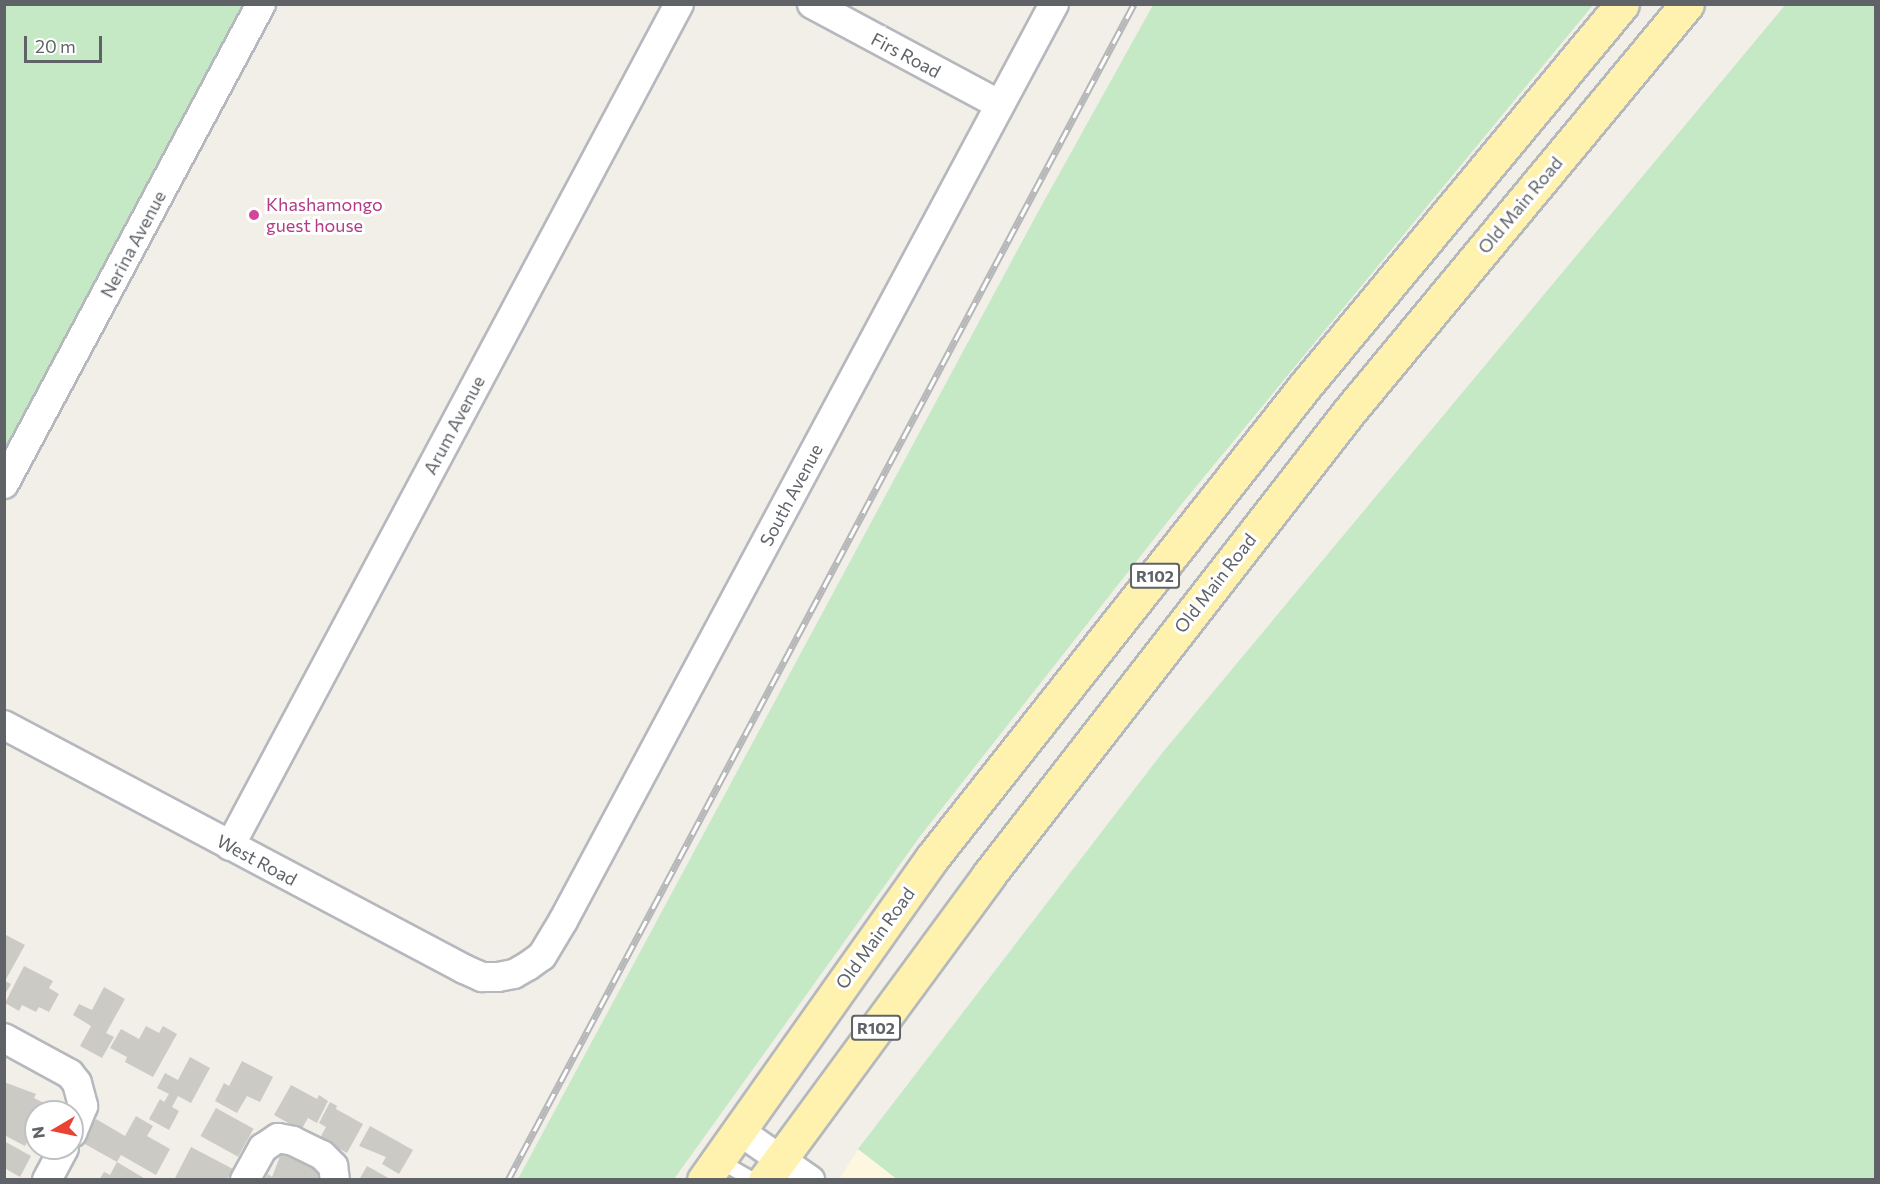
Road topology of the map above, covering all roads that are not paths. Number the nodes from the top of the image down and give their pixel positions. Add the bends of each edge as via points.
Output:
1 (261, 4) edge
2 (679, 4) edge
3 (812, 4) edge
4 (1054, 4) edge
5 (1622, 4) edge
6 (1687, 4) edge
7 (1000, 105) junction
8 (4, 484) edge
9 (4, 725) edge
10 (230, 846) junction
11 (514, 974) joint
12 (4, 1038) edge
13 (81, 1100) edge
14 (738, 1130) junction
15 (57, 1160) edge
16 (772, 1169) edge
17 (710, 1170) edge
18 (47, 1179) edge
19 (245, 1179) edge
20 (335, 1179) edge
21 (753, 1179) edge
22 (810, 1179) edge

1 - 8 street, Nerina Avenue
2 - 10 street, Arum Avenue
3 - 7 street, Firs Road
4 - 7 street, South Avenue
5 - 14 main road, Old Main Road / R102 via 1305,386 932,858
6 - 16 main road, Old Main Road / R102 via 1348,413 988,876
7 - 11 street, South Avenue via 562,921 542,956
9 - 10 street, West Road
10 - 11 street, West Road via 464,969 482,977
12 - 13 street via 70,1074
14 - 16 street
14 - 17 main road, Old Main Road / R102
15 - 18 street
16 - 22 street
17 - 21 lane
19 - 20 street via 263,1148 278,1138 322,1155 333,1166

